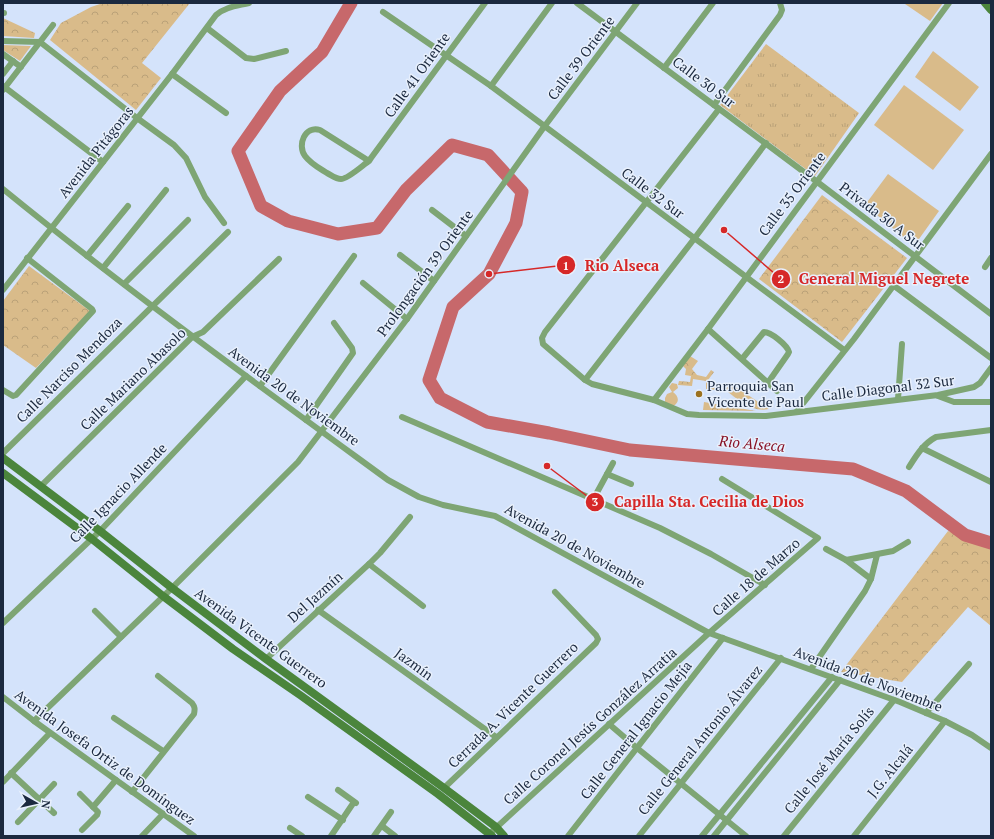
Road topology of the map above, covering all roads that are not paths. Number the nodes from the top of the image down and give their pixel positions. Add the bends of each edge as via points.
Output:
1 (249, 3) edge
2 (484, 3) edge
3 (552, 3) edge
4 (577, 3) edge
5 (637, 3) edge
6 (713, 3) edge
7 (949, 3) edge
8 (985, 3) edge
9 (781, 4) edge
10 (991, 10) edge
11 (383, 12) dead end
12 (53, 25) dead end
13 (207, 28) junction
14 (615, 32) junction
15 (3, 41) edge
16 (40, 42) junction
17 (286, 51) dead end
18 (3, 54) edge
19 (446, 56) junction
20 (13, 61) junction
21 (21, 67) junction
22 (664, 68) junction
23 (3, 74) edge
24 (172, 74) junction
25 (491, 86) junction
26 (4, 88) edge
27 (716, 107) junction
28 (226, 113) dead end
29 (137, 118) junction
30 (544, 127) junction
31 (766, 143) junction
32 (991, 154) edge
33 (369, 161) junction
34 (103, 162) junction
35 (816, 181) junction
36 (3, 190) edge
37 (166, 190) dead end
38 (646, 203) junction
39 (128, 206) dead end
40 (432, 210) dead end
41 (188, 220) dead end
42 (224, 223) dead end
43 (51, 228) junction
44 (228, 232) dead end
45 (466, 236) junction
46 (694, 239) junction
47 (400, 255) dead end
48 (87, 256) junction
49 (354, 256) dead end
50 (915, 256) junction
51 (27, 258) junction
52 (991, 258) edge
53 (279, 259) dead end
54 (985, 267) dead end
55 (103, 268) junction
56 (745, 277) junction
57 (434, 281) junction
58 (363, 283) dead end
59 (124, 284) junction
60 (893, 285) junction
61 (3, 290) edge
62 (152, 305) junction
63 (991, 314) edge
64 (407, 319) junction
65 (334, 323) dead end
66 (708, 329) junction
67 (192, 337) junction
68 (902, 344) dead end
69 (844, 350) junction
70 (991, 358) edge
71 (742, 359) junction
72 (991, 368) edge
73 (246, 376) junction
74 (585, 380) junction
75 (767, 384) junction
76 (260, 386) junction
77 (3, 390) edge
78 (777, 391) dead end
79 (938, 395) junction
80 (898, 399) junction
81 (654, 400) junction
82 (991, 402) edge
83 (797, 412) junction
84 (402, 417) dead end
85 (306, 420) junction
86 (991, 430) edge
87 (322, 432) junction
88 (922, 448) junction
89 (3, 453) edge
90 (3, 458) edge
91 (613, 463) dead end
92 (909, 467) dead end
93 (3, 473) edge
94 (607, 474) junction
95 (722, 479) dead end
96 (991, 482) edge
97 (631, 484) dead end
98 (40, 486) junction
99 (594, 498) junction
100 (410, 517) dead end
101 (100, 531) junction
102 (92, 540) junction
103 (908, 542) dead end
104 (826, 549) dead end
105 (877, 555) junction
106 (846, 560) junction
107 (370, 564) junction
108 (871, 579) junction
109 (765, 585) junction
110 (172, 588) junction
111 (555, 592) dead end
112 (163, 596) junction
113 (423, 606) dead end
114 (318, 610) junction
115 (95, 611) dead end
116 (3, 622) edge
117 (709, 633) junction
118 (121, 637) junction
119 (723, 638) junction
120 (780, 658) junction
121 (266, 659) junction
122 (969, 664) dead end
123 (811, 669) junction
124 (158, 676) dead end
125 (832, 677) junction
126 (840, 680) junction
127 (306, 688) junction
128 (300, 695) junction
129 (3, 697) edge
130 (894, 700) junction
131 (926, 713) junction
132 (114, 718) dead end
133 (34, 721) junction
134 (945, 721) junction
135 (609, 724) junction
136 (50, 733) junction
137 (496, 738) junction
138 (637, 748) junction
139 (991, 748) edge
140 (163, 751) junction
141 (11, 774) junction
142 (116, 780) junction
143 (3, 782) edge
144 (681, 783) junction
145 (54, 784) dead end
146 (444, 788) junction
147 (338, 790) dead end
148 (132, 792) junction
149 (80, 794) dead end
150 (308, 797) dead end
151 (40, 800) junction
152 (93, 807) junction
153 (391, 812) dead end
154 (54, 813) dead end
155 (163, 814) junction
156 (719, 814) junction
157 (343, 820) junction
158 (726, 820) junction
159 (18, 822) dead end
160 (382, 826) junction
161 (290, 828) dead end
162 (82, 830) dead end
163 (491, 833) edge
164 (142, 836) edge
165 (194, 836) edge
166 (302, 836) edge
167 (331, 836) edge
168 (374, 836) edge
169 (395, 836) edge
170 (504, 836) edge
171 (568, 836) edge
172 (639, 836) edge
173 (702, 836) edge
174 (714, 836) edge
175 (746, 836) edge
176 (784, 836) edge
177 (854, 836) edge

1 - 13 street, Avenida Pitágoras via 222,10
2 - 19 street, Calle 41 Oriente
3 - 25 street
4 - 14 street, Calle 30 Sur
5 - 14 street, Calle 39 Oriente
6 - 22 street
7 - 35 street, Calle 35 Oriente
8 - 10 main road
9 - 27 street via 780,15
11 - 19 street, Calle 32 Sur
12 - 16 street
13 - 17 street via 246,58 254,59
13 - 24 street, Avenida Pitágoras
14 - 22 street, Calle 30 Sur
14 - 30 street, Calle 39 Oriente
15 - 16 street
16 - 21 street
16 - 29 street
18 - 20 street
19 - 25 street, Calle 32 Sur
19 - 33 street, Calle 41 Oriente
20 - 21 street
20 - 23 street
21 - 26 street
22 - 27 street, Calle 30 Sur
24 - 28 street
24 - 29 street, Avenida Pitágoras
25 - 30 street, Calle 32 Sur
26 - 34 street
27 - 31 street, Calle 30 Sur
27 - 38 street
29 - 34 street, Avenida Pitágoras
29 - 42 street via 181,152 205,196
30 - 38 street, Calle 32 Sur
30 - 45 street, Prolongación 39 Oriente
31 - 35 street, Calle 30 Sur
31 - 46 street
32 - 50 street
33 - 33 street, Calle 41 Oriente via 316,128 310,130 302,139 304,154 311,162 335,178 348,177
34 - 43 street, Avenida Pitágoras
35 - 50 street, Privada 30 A Sur
35 - 56 street, Calle 35 Oriente
36 - 43 street, Avenida 20 de Noviembre
37 - 55 street
38 - 46 street, Calle 32 Sur
38 - 74 street, Calle Diagonal 32 Sur via 544,332 543,344 547,349
39 - 48 street
40 - 45 street
41 - 59 street
43 - 48 street, Avenida 20 de Noviembre
43 - 51 street, Avenida Pitágoras
44 - 62 street, Calle Narciso Mendoza
45 - 57 street, Prolongación 39 Oriente
46 - 56 street, Calle 32 Sur
46 - 74 street
47 - 57 street
48 - 55 street, Avenida 20 de Noviembre
49 - 76 street
50 - 60 street
50 - 63 street, Privada 30 A Sur
51 - 61 street, Avenida Pitágoras
51 - 77 street via 93,311 16,395 13,396
52 - 54 street
53 - 67 street, Calle Mariano Abasolo via 203,332
55 - 59 street, Avenida 20 de Noviembre
56 - 66 street, Calle 35 Oriente
56 - 69 street, Calle 32 Sur
57 - 64 street, Prolongación 39 Oriente
58 - 64 street
59 - 62 street, Avenida 20 de Noviembre
60 - 69 street
60 - 70 street
62 - 67 street, Avenida 20 de Noviembre
62 - 89 street, Calle Narciso Mendoza
64 - 87 street, Prolongación 39 Oriente
65 - 85 street via 353,353
66 - 71 street
66 - 81 street, Calle 35 Oriente
67 - 73 street, Avenida 20 de Noviembre
67 - 98 street, Calle Mariano Abasolo
68 - 80 street
69 - 83 street
71 - 75 street
71 - 75 street via 764,332 787,347 788,354
72 - 79 street, Calle Diagonal 32 Sur via 974,387
73 - 76 street, Avenida 20 de Noviembre
73 - 101 street, Calle Ignacio Allende
74 - 81 street, Calle Diagonal 32 Sur
75 - 78 street
76 - 85 street, Avenida 20 de Noviembre
79 - 80 street, Calle Diagonal 32 Sur
79 - 82 street via 954,402
80 - 83 street, Calle Diagonal 32 Sur
81 - 83 street, Calle Diagonal 32 Sur via 683,412 698,415 766,416
84 - 99 street
85 - 87 street, Avenida 20 de Noviembre
86 - 88 street via 936,438
87 - 110 street, Prolongación 39 Oriente via 289,472
87 - 117 street, Avenida 20 de Noviembre via 398,486 443,505 495,516
88 - 92 street
88 - 96 street
90 - 98 main road, Avenida Vicente Guerrero
91 - 94 street
93 - 102 main road, Avenida Vicente Guerrero
94 - 97 street
94 - 99 street
95 - 109 street, Calle 18 de Marzo via 818,538
98 - 101 main road, Avenida Vicente Guerrero
99 - 109 street via 660,528
100 - 107 street, Del Jazmín
101 - 102 street, Calle Ignacio Allende
101 - 110 main road, Avenida Vicente Guerrero
102 - 112 main road, Avenida Vicente Guerrero
102 - 116 street, Calle Ignacio Allende
103 - 105 street via 893,551
104 - 106 street
105 - 106 street
105 - 108 street
106 - 108 street
107 - 113 street
107 - 114 street, Del Jazmín
108 - 123 street
109 - 117 street, Calle 18 de Marzo
110 - 112 street, Prolongación 39 Oriente
110 - 121 main road, Avenida Vicente Guerrero
111 - 137 street, Cerrada A. Vicente Guerrero via 598,639
112 - 118 street, Prolongación 39 Oriente
112 - 128 main road, Avenida Vicente Guerrero
114 - 121 street, Del Jazmín
114 - 137 street, Jazmín
115 - 118 street
117 - 119 street, Avenida 20 de Noviembre
117 - 135 street, Calle Coronel Jesús González Arratia
118 - 133 street, Prolongación 39 Oriente
119 - 120 street, Avenida 20 de Noviembre
119 - 138 street, Calle General Ignacio Mejía
120 - 123 street, Avenida 20 de Noviembre
120 - 144 street, Calle General Antonio Álvarez
121 - 127 main road, Avenida Vicente Guerrero
122 - 131 street
123 - 125 street, Avenida 20 de Noviembre
124 - 140 street via 195,706 194,714
125 - 126 street, Avenida 20 de Noviembre
125 - 156 street
126 - 130 street, Avenida 20 de Noviembre
126 - 158 street
127 - 128 main road
127 - 146 main road, Avenida Vicente Guerrero
128 - 163 main road, Avenida Vicente Guerrero
129 - 133 street, Avenida Josefa Ortiz de Domínguez
130 - 131 street, Avenida 20 de Noviembre
130 - 176 street, Calle José María Solís
131 - 134 street, Avenida 20 de Noviembre
132 - 140 street
133 - 136 street, Avenida Josefa Ortiz de Domínguez
134 - 139 street, Avenida 20 de Noviembre
134 - 177 street, J.G. Alcalá
135 - 138 street
135 - 163 street, Calle Coronel Jesús González Arratia
136 - 141 street
136 - 142 street, Avenida Josefa Ortiz de Domínguez
137 - 146 street, Cerrada A. Vicente Guerrero
138 - 144 street
138 - 171 street, Calle General Ignacio Mejía
140 - 148 street
141 - 143 street
141 - 151 street
142 - 148 street, Avenida Josefa Ortiz de Domínguez
142 - 152 street
144 - 156 street
144 - 172 street, Calle General Antonio Álvarez
145 - 151 street
146 - 163 main road, Avenida Vicente Guerrero
147 - 157 street via 355,803
148 - 155 street, Avenida Josefa Ortiz de Domínguez
149 - 152 street
150 - 157 street
151 - 154 street
151 - 159 street
152 - 162 street via 98,814
153 - 160 street
155 - 164 street
155 - 165 street, Avenida Josefa Ortiz de Domínguez
156 - 158 street
156 - 173 street
157 - 167 street
158 - 174 street
158 - 175 street
160 - 168 street
160 - 169 street
161 - 166 street
163 - 170 main road, Avenida Vicente Guerrero

